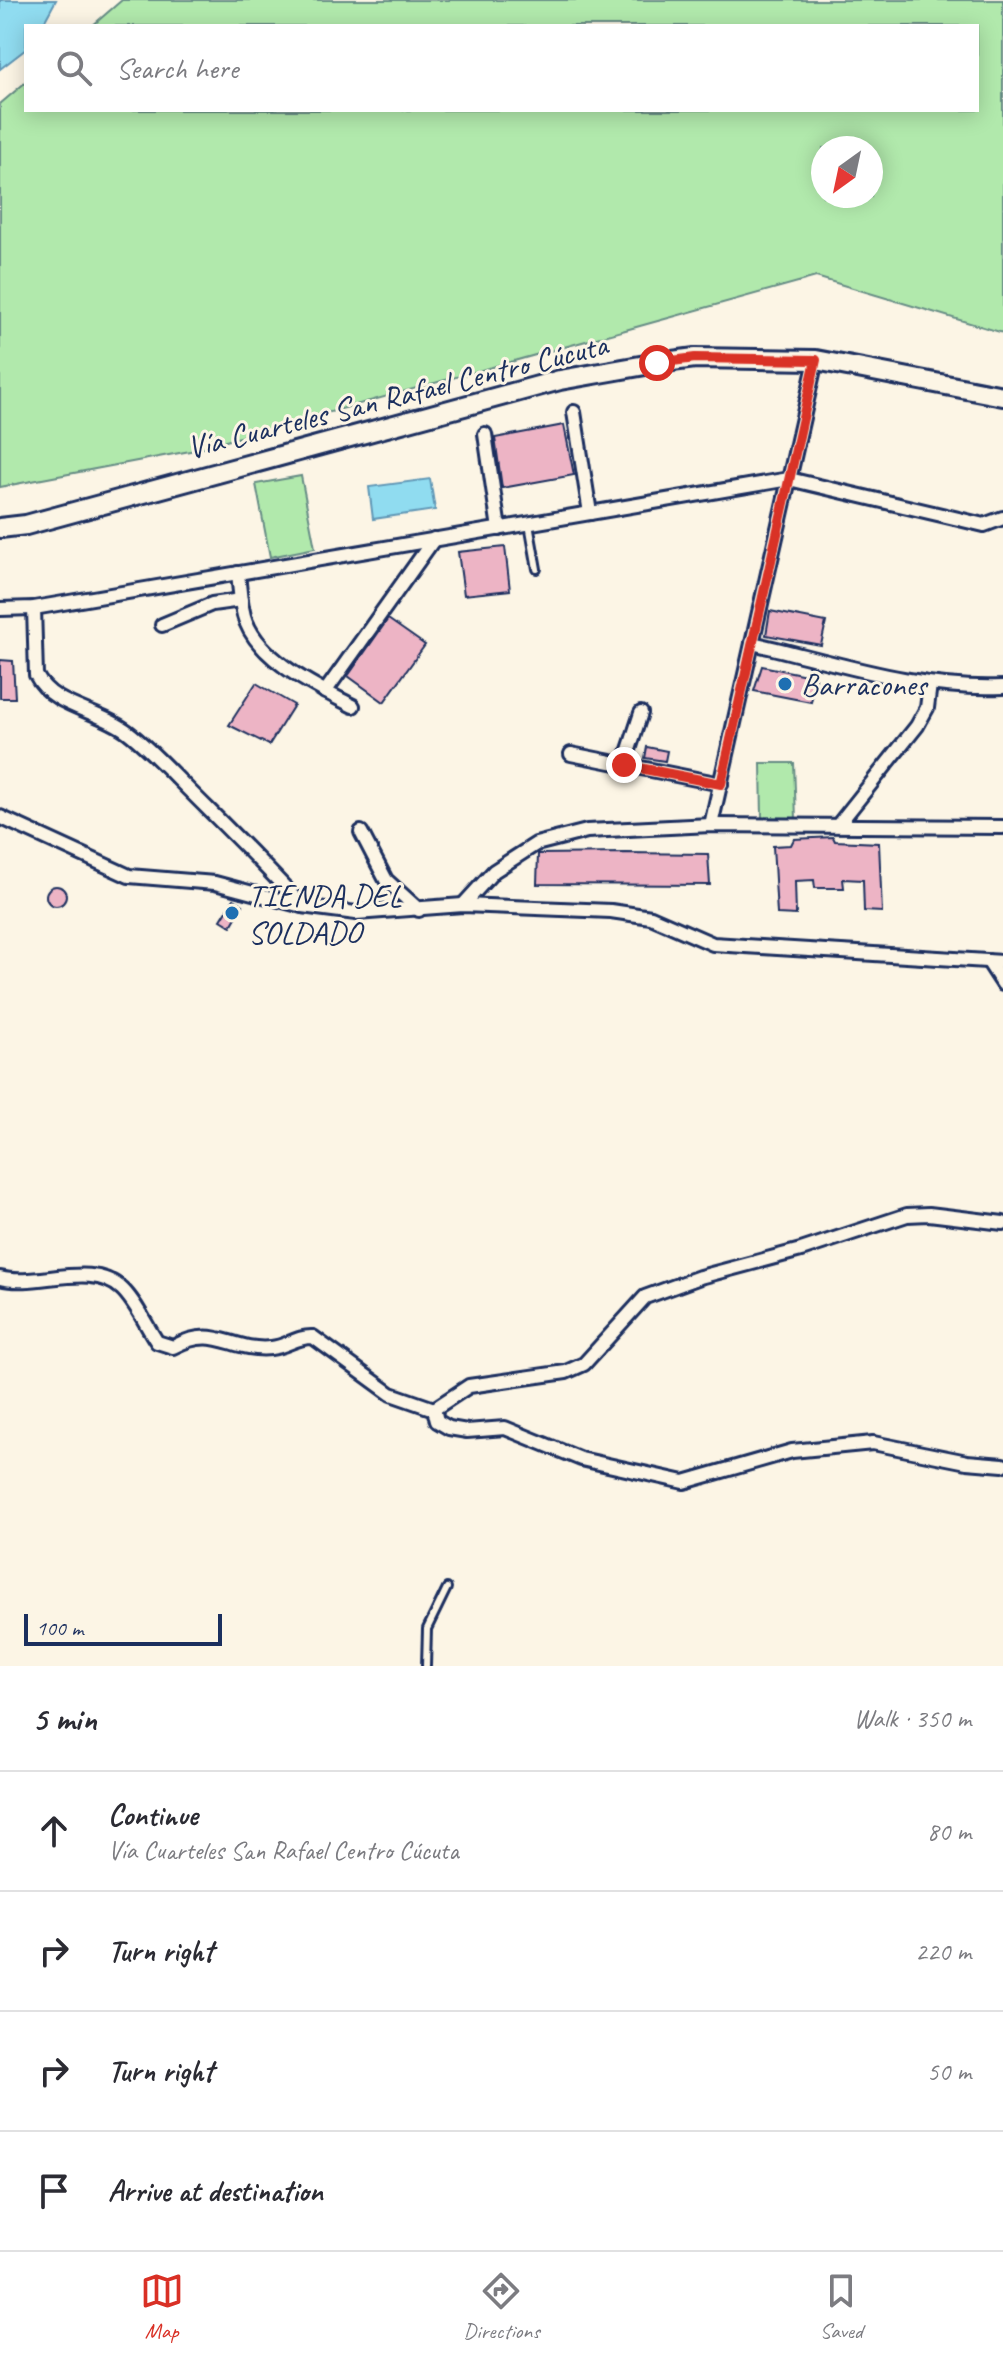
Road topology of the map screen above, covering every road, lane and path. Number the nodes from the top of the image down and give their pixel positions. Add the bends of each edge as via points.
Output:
1 (816, 360) junction
2 (1003, 396) edge
3 (574, 412) dead end
4 (485, 434) dead end
5 (789, 479) junction
6 (590, 513) junction
7 (1003, 518) edge
8 (529, 524) junction
9 (0, 528) edge
10 (499, 529) junction
11 (434, 539) junction
12 (537, 569) dead end
13 (238, 573) junction
14 (241, 600) junction
15 (34, 608) junction
16 (0, 609) edge
17 (162, 625) dead end
18 (752, 643) junction
19 (930, 684) junction
20 (1003, 687) edge
21 (325, 692) junction
22 (353, 706) dead end
23 (641, 713) dead end
24 (571, 754) dead end
25 (624, 765) junction
26 (721, 784) junction
27 (0, 817) edge
28 (711, 825) junction
29 (838, 825) junction
30 (1003, 827) edge
31 (361, 832) dead end
32 (463, 905) junction
33 (302, 906) junction
34 (419, 910) junction
35 (988, 961) junction
36 (1003, 962) edge
37 (1003, 984) edge
38 (1003, 1223) edge
39 (0, 1278) edge
40 (434, 1409) junction
41 (1003, 1465) edge
42 (447, 1588) dead end
43 (426, 1666) edge

1 - 2 main road, Vía Cuarteles San Rafael Centro Cúcuta
1 - 5 street
1 - 9 main road, Vía Cuarteles San Rafael Centro Cúcuta via 695,358 560,380
3 - 6 street
4 - 10 street
5 - 6 street
5 - 7 street via 984,525
5 - 18 street
6 - 8 street
8 - 10 street
8 - 12 lane
10 - 11 street
11 - 13 street
11 - 21 street
13 - 14 street
13 - 15 street
14 - 17 street via 212,604
14 - 21 street via 253,637
15 - 16 street
15 - 33 street via 36,675 41,685 60,701 105,715 130,734
18 - 19 street
18 - 26 street
19 - 20 street
19 - 29 street via 927,708 917,726
21 - 22 street
23 - 25 street
24 - 25 street
25 - 26 street
26 - 28 street
27 - 33 street via 129,876 215,883
28 - 29 street
28 - 32 street via 560,835 494,871
29 - 30 street
31 - 34 street via 386,880
32 - 34 street
32 - 35 street via 651,917 713,944
33 - 34 street via 356,913
35 - 36 street
35 - 37 street
38 - 40 street via 907,1215 700,1277 645,1297 584,1364 566,1372 469,1386
39 - 40 street via 20,1284 76,1275 102,1279 122,1289 157,1342 173,1347 192,1336 212,1335 255,1349 313,1337 391,1394
40 - 41 street via 437,1421 449,1428 505,1428 581,1459 684,1482 792,1451 873,1443
42 - 43 lane via 427,1629

